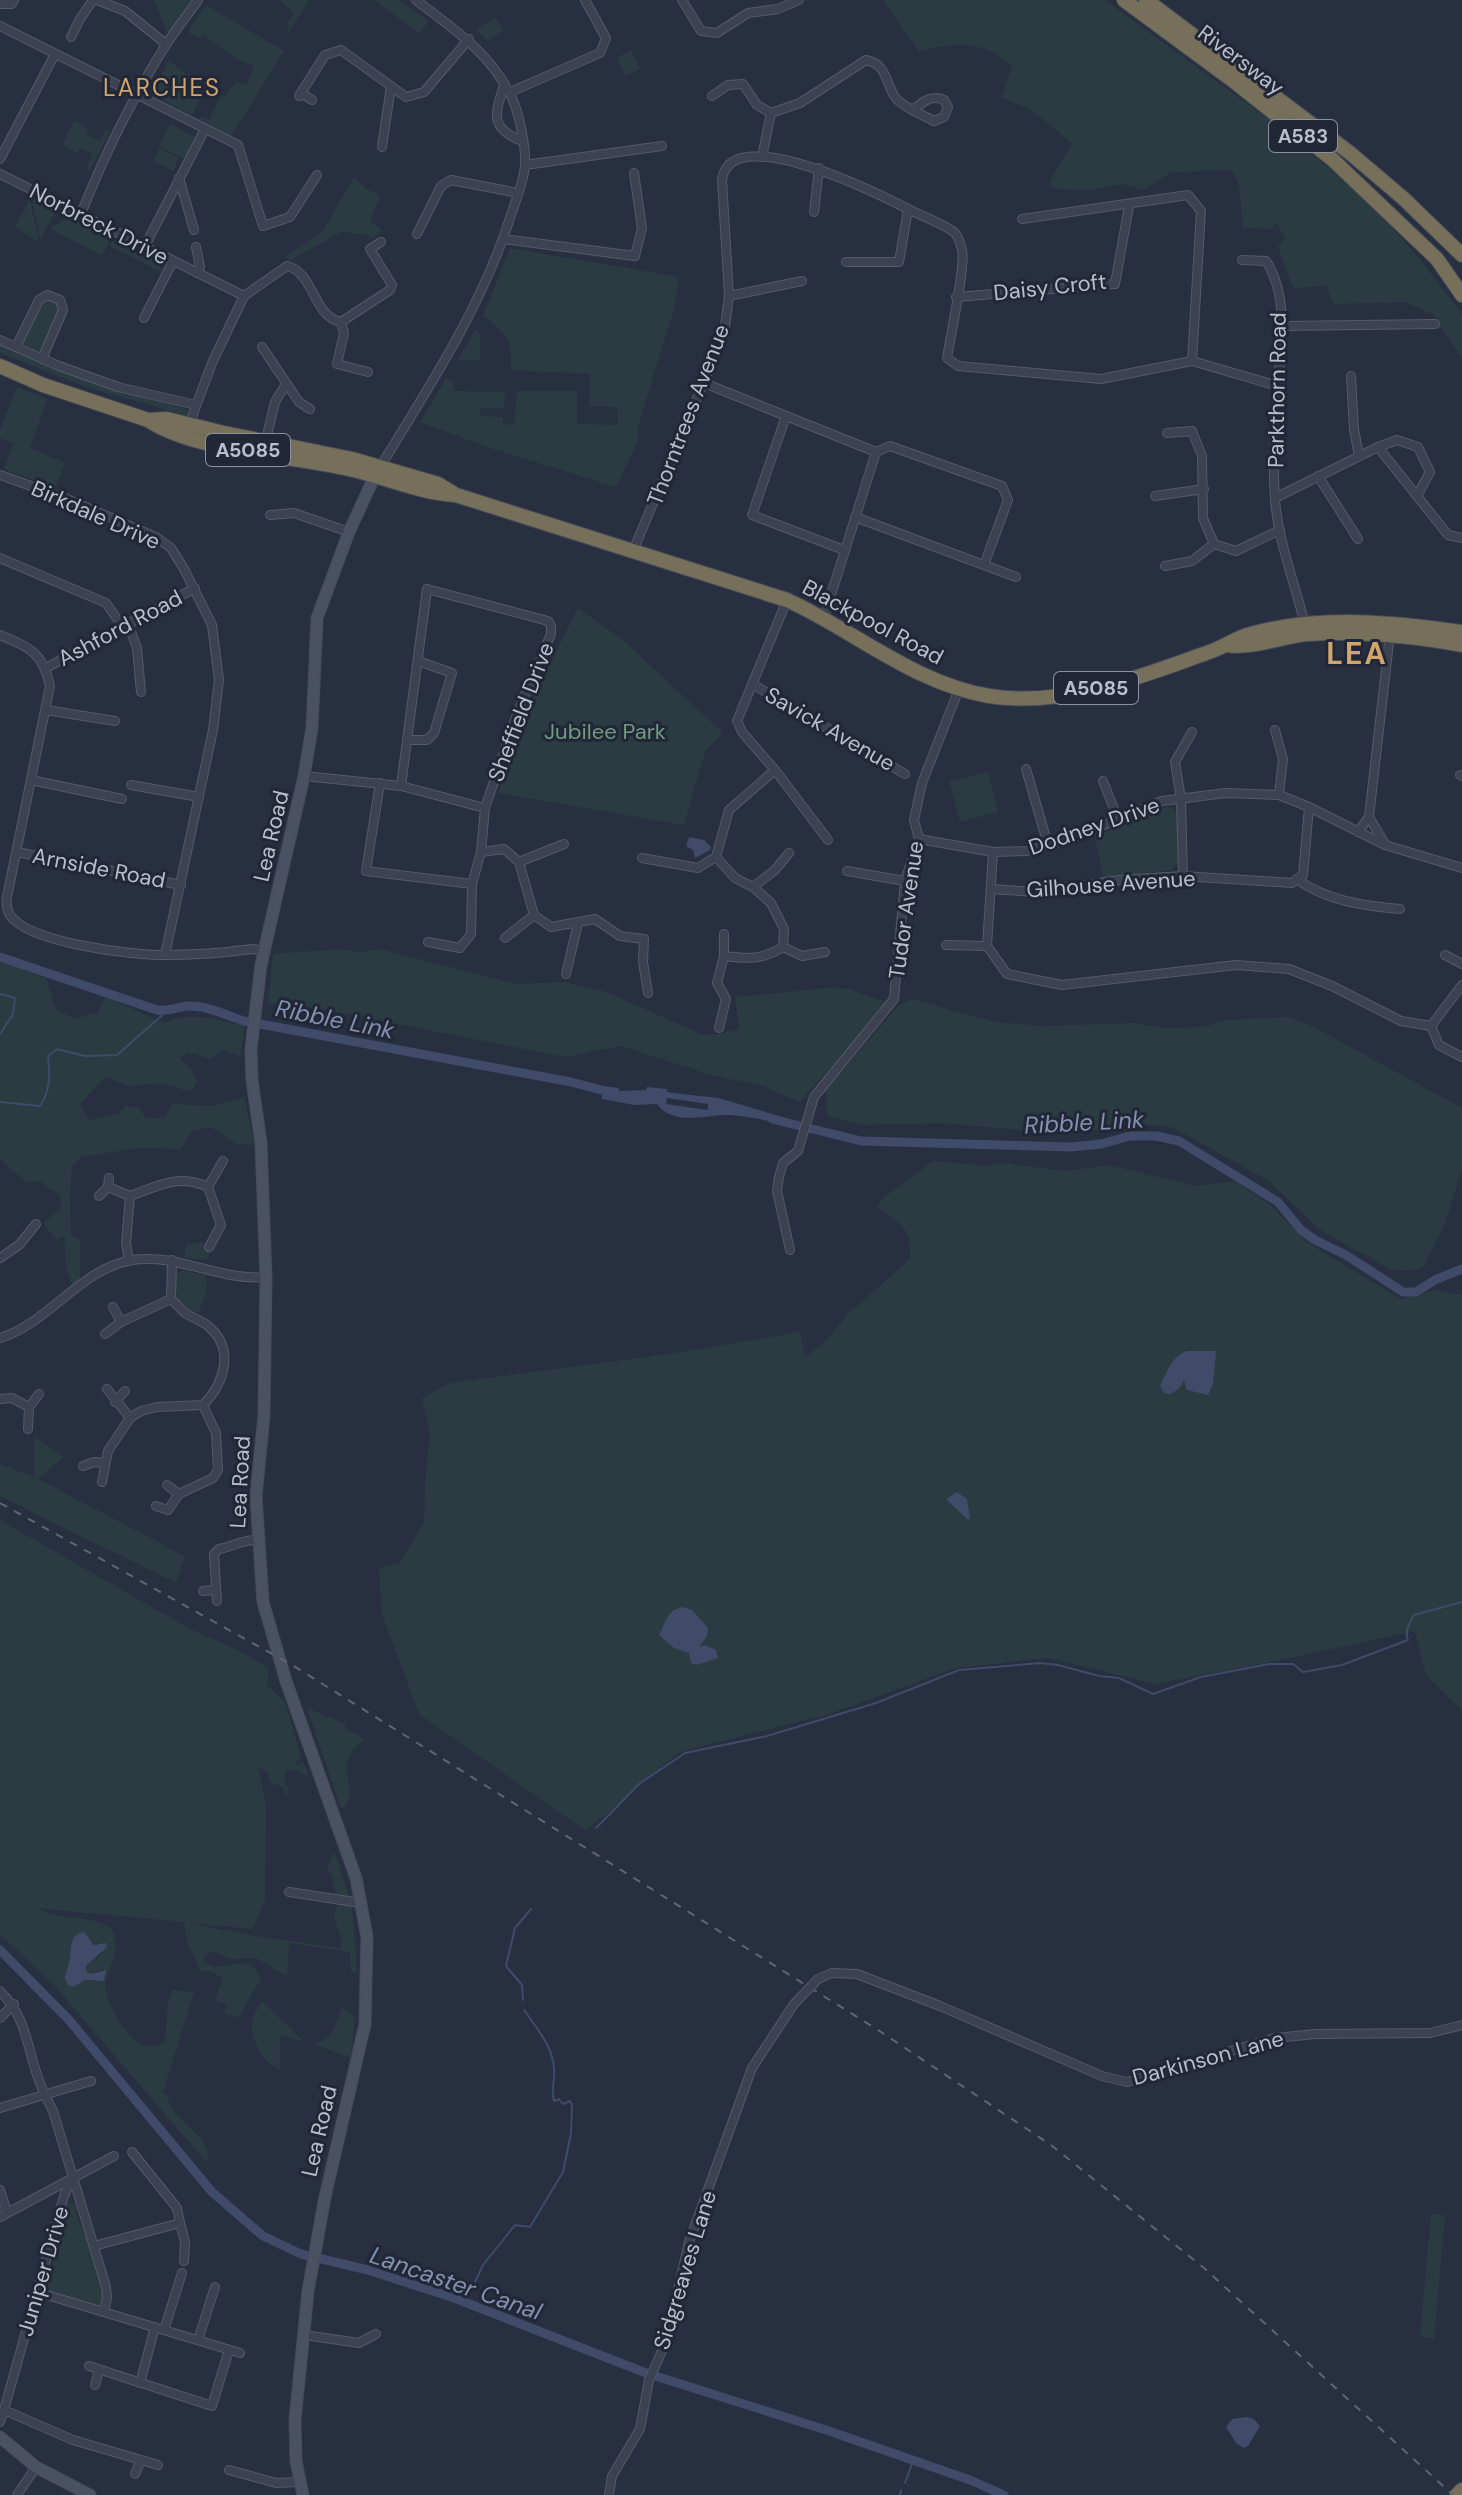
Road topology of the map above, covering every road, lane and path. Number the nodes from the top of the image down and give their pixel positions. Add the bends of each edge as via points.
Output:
1 (14, 0) edge
2 (95, 0) edge
3 (198, 0) edge
4 (416, 0) edge
5 (585, 0) edge
6 (682, 0) edge
7 (772, 0) edge
8 (799, 0) edge
9 (1124, 0) edge
10 (1146, 0) edge
11 (0, 4) edge
12 (428, 4) edge
13 (778, 9) junction
14 (0, 26) edge
15 (701, 31) junction
16 (71, 37) dead end
17 (469, 39) junction
18 (166, 44) junction
19 (708, 44) dead end
20 (55, 54) junction
21 (391, 86) junction
22 (507, 88) junction
23 (136, 95) junction
24 (712, 96) dead end
25 (312, 100) dead end
26 (912, 110) dead end
27 (771, 113) junction
28 (205, 129) junction
29 (522, 141) junction
30 (662, 146) dead end
31 (382, 147) dead end
32 (762, 157) junction
33 (0, 159) edge
34 (525, 165) junction
35 (819, 168) junction
36 (634, 173) dead end
37 (0, 174) edge
38 (317, 175) dead end
39 (179, 178) junction
40 (518, 193) junction
41 (1129, 206) junction
42 (908, 209) junction
43 (814, 212) dead end
44 (81, 214) junction
45 (1022, 219) dead end
46 (194, 230) dead end
47 (417, 234) dead end
48 (503, 239) junction
49 (381, 242) dead end
50 (145, 246) junction
51 (196, 247) dead end
52 (1462, 255) edge
53 (1242, 260) dead end
54 (173, 261) junction
55 (846, 262) dead end
56 (197, 273) junction
57 (802, 281) dead end
58 (1462, 295) edge
59 (244, 296) junction
60 (729, 296) junction
61 (956, 297) junction
62 (144, 318) dead end
63 (341, 322) junction
64 (1435, 324) dead end
65 (1283, 326) junction
66 (0, 340) edge
67 (16, 347) junction
68 (262, 347) dead end
69 (42, 359) junction
70 (1192, 361) junction
71 (0, 366) edge
72 (368, 372) dead end
73 (1351, 376) dead end
74 (704, 383) junction
75 (286, 384) junction
76 (1278, 386) junction
77 (196, 405) junction
78 (310, 409) dead end
79 (786, 416) junction
80 (187, 431) junction
81 (1167, 433) dead end
82 (264, 447) junction
83 (1378, 447) junction
84 (876, 452) junction
85 (1359, 456) junction
86 (377, 471) junction
87 (0, 475) edge
88 (1318, 476) junction
89 (1204, 489) junction
90 (1155, 496) dead end
91 (1417, 496) junction
92 (1275, 498) junction
93 (270, 515) dead end
94 (855, 517) junction
95 (1280, 530) junction
96 (349, 532) junction
97 (1462, 538) edge
98 (1358, 539) dead end
99 (1214, 544) junction
100 (844, 550) junction
101 (633, 551) junction
102 (0, 558) edge
103 (984, 565) junction
104 (1165, 566) dead end
105 (1016, 577) dead end
106 (195, 588) junction
107 (787, 600) junction
108 (824, 617) junction
109 (125, 625) junction
110 (1306, 629) junction
111 (1390, 630) junction
112 (1462, 632) edge
113 (0, 635) edge
114 (1462, 645) edge
115 (418, 661) junction
116 (46, 668) junction
117 (754, 685) junction
118 (959, 689) junction
119 (141, 692) dead end
120 (46, 710) junction
121 (115, 721) dead end
122 (1275, 730) dead end
123 (1192, 732) dead end
124 (407, 740) junction
125 (1026, 769) dead end
126 (775, 770) junction
127 (905, 774) dead end
128 (304, 776) junction
129 (31, 780) junction
130 (1103, 781) dead end
131 (380, 783) junction
132 (131, 785) dead end
133 (401, 786) junction
134 (1279, 795) junction
135 (199, 797) junction
136 (122, 799) dead end
137 (1181, 799) junction
138 (1309, 807) junction
139 (485, 808) junction
140 (1369, 817) junction
141 (1118, 819) junction
142 (1358, 832) junction
143 (919, 839) junction
144 (828, 840) dead end
145 (564, 844) dead end
146 (1048, 845) junction
147 (1385, 845) junction
148 (17, 852) junction
149 (481, 852) junction
150 (993, 852) junction
151 (789, 853) dead end
152 (716, 857) junction
153 (642, 858) dead end
154 (519, 862) junction
155 (1461, 863) edge
156 (847, 871) dead end
157 (1183, 876) junction
158 (1297, 879) junction
159 (905, 881) junction
160 (472, 884) junction
161 (181, 885) junction
162 (753, 887) junction
163 (991, 889) junction
164 (1400, 909) dead end
165 (534, 915) junction
166 (578, 923) junction
167 (724, 934) dead end
168 (505, 938) dead end
169 (428, 942) dead end
170 (946, 945) dead end
171 (987, 946) junction
172 (783, 947) junction
173 (266, 951) junction
174 (825, 952) dead end
175 (165, 955) junction
176 (1445, 955) dead end
177 (724, 956) junction
178 (1462, 964) edge
179 (566, 974) dead end
180 (1462, 985) edge
181 (648, 993) dead end
182 (1431, 1026) junction
183 (719, 1028) dead end
184 (1462, 1057) edge
185 (223, 1161) dead end
186 (208, 1187) junction
187 (99, 1196) dead end
188 (130, 1196) junction
189 (36, 1224) dead end
190 (209, 1247) dead end
191 (790, 1250) dead end
192 (0, 1258) edge
193 (172, 1260) junction
194 (129, 1261) junction
195 (266, 1277) junction
196 (171, 1299) junction
197 (113, 1307) dead end
198 (121, 1322) junction
199 (105, 1334) dead end
200 (0, 1338) edge
201 (107, 1389) dead end
202 (125, 1391) dead end
203 (39, 1394) dead end
204 (0, 1399) edge
205 (115, 1402) junction
206 (203, 1405) junction
207 (29, 1407) junction
208 (130, 1418) junction
209 (28, 1429) dead end
210 (105, 1463) junction
211 (83, 1466) dead end
212 (102, 1482) dead end
213 (167, 1485) dead end
214 (179, 1494) junction
215 (156, 1506) dead end
216 (258, 1540) junction
217 (216, 1590) junction
218 (203, 1591) dead end
219 (217, 1601) dead end
220 (289, 1892) dead end
221 (361, 1903) junction
222 (0, 1991) edge
223 (14, 2004) junction
224 (794, 2004) joint
225 (0, 2018) edge
226 (1462, 2025) edge
227 (91, 2081) dead end
228 (46, 2094) junction
229 (0, 2108) edge
230 (132, 2152) dead end
231 (149, 2155) dead end
232 (114, 2156) dead end
233 (141, 2163) junction
234 (72, 2178) junction
235 (0, 2190) edge
236 (4, 2214) edge
237 (180, 2223) junction
238 (94, 2246) junction
239 (184, 2261) dead end
240 (182, 2273) dead end
241 (215, 2287) dead end
242 (37, 2292) junction
243 (104, 2311) junction
244 (159, 2328) junction
245 (376, 2334) dead end
246 (304, 2335) junction
247 (198, 2340) junction
248 (229, 2350) junction
249 (240, 2353) dead end
250 (89, 2366) dead end
251 (99, 2370) junction
252 (140, 2383) junction
253 (95, 2385) dead end
254 (4, 2410) junction
255 (0, 2422) edge
256 (0, 2437) edge
257 (141, 2460) junction
258 (158, 2465) dead end
259 (36, 2467) junction
260 (229, 2470) dead end
261 (135, 2474) dead end
262 (299, 2482) junction
263 (1462, 2490) edge
264 (19, 2491) edge
265 (90, 2495) edge
266 (303, 2495) edge
267 (609, 2495) edge
268 (1457, 2495) edge

1 - 11 street
2 - 16 street
2 - 18 street via 125,11
3 - 18 street
4 - 12 street
5 - 22 street via 606,38 600,53
6 - 15 street
7 - 13 street
8 - 13 street
9 - 58 highway, Riversway / A583 via 1332,159 1437,259
10 - 52 highway, Riversway / A583 via 1350,153
12 - 17 street
13 - 15 street via 748,13 717,33
14 - 20 street
15 - 19 street
17 - 21 street via 424,92 406,97
17 - 22 street
18 - 23 street
20 - 23 street
20 - 33 street
21 - 25 street via 341,50 325,55 300,95
21 - 31 street
22 - 29 street
22 - 29 street via 495,113 499,127
23 - 28 street
23 - 44 street
24 - 27 street via 728,85 743,84 757,105
26 - 27 street via 894,97 880,67 866,60 800,103
27 - 32 street
28 - 38 street via 238,145 263,226 290,217
28 - 39 street
29 - 34 street
30 - 34 street
32 - 35 street
32 - 60 street, Thorntrees Avenue via 734,160 723,171
34 - 40 street
35 - 42 street
35 - 43 street
36 - 48 street via 642,228 635,256
37 - 44 street, Norbreck Drive
39 - 46 street
39 - 50 street
40 - 47 street via 445,182
40 - 48 street
41 - 45 street
41 - 61 street, Daisy Croft via 1115,284
41 - 70 street via 1188,195 1201,211
42 - 55 street via 899,262
42 - 61 street via 955,233 963,252
44 - 50 street, Norbreck Drive
48 - 86 street via 476,304
49 - 63 street via 370,249 390,290
50 - 54 street, Norbreck Drive
51 - 56 street, Norbreck Drive
53 - 65 street, Parkthorn Road via 1266,261 1273,272
54 - 56 street, Norbreck Drive
54 - 62 street
56 - 59 street, Norbreck Drive
57 - 60 street
59 - 63 street via 287,266 302,274 327,317
59 - 77 street
60 - 74 street, Thorntrees Avenue via 724,334
61 - 70 street via 947,358 958,366 1101,379
63 - 72 street via 344,333 337,364
64 - 65 street
65 - 76 street, Parkthorn Road
66 - 67 street
67 - 69 street
67 - 69 street via 39,300 47,295 60,300 63,310
68 - 75 street
69 - 77 street via 118,387
70 - 76 street
71 - 80 highway, Blackpool Road / A5085 via 163,430
73 - 85 street
74 - 79 street
74 - 101 street, Thorntrees Avenue
75 - 78 street
75 - 82 street via 275,402
76 - 92 street, Parkthorn Road
77 - 80 street
79 - 84 street
79 - 100 street via 752,515
80 - 82 highway, Blackpool Road / A5085
81 - 89 street via 1192,431 1202,456
82 - 86 highway, Blackpool Road / A5085
83 - 85 street
83 - 91 street
83 - 91 street via 1397,440 1418,447 1430,472
84 - 94 street
84 - 103 street via 890,446 1002,486 1008,500
85 - 88 street
86 - 96 street, Lea Road
86 - 101 highway, Blackpool Road / A5085 via 434,494 456,495
87 - 106 street, Birkdale Drive via 156,537 171,548
88 - 92 street
88 - 98 street
89 - 90 street
89 - 99 street via 1203,518
91 - 97 street via 1448,535
92 - 95 street, Parkthorn Road
93 - 96 street via 294,513
94 - 100 street
94 - 103 street
95 - 99 street via 1236,551
95 - 110 street, Parkthorn Road
96 - 128 street, Lea Road via 317,618 315,701
99 - 104 street via 1192,561
100 - 108 street
101 - 107 highway, Blackpool Road / A5085
102 - 109 street via 106,603
103 - 105 street
106 - 109 street, Ashford Road
106 - 135 street, Birkdale Drive via 212,625 219,680
107 - 108 highway, Blackpool Road / A5085
107 - 117 street
108 - 118 highway, Blackpool Road / A5085 via 896,662
109 - 116 street, Ashford Road
109 - 119 street via 137,648
110 - 111 highway, Blackpool Road / A5085
110 - 118 highway, Blackpool Road / A5085 via 1240,647 1228,645 1072,695 1023,699
111 - 112 highway, Blackpool Road / A5085
111 - 114 highway, Blackpool Road / A5085
111 - 140 street
113 - 116 street via 33,649
115 - 124 street, Sheffield Drive
115 - 124 street via 452,673 434,733 427,740
115 - 139 street, Sheffield Drive via 427,589 543,618 551,626
116 - 120 street
117 - 126 street via 737,721
117 - 127 street, Savick Avenue
118 - 143 street, Tudor Avenue via 922,783 914,820
120 - 121 street
120 - 129 street
122 - 134 street via 1283,759
123 - 137 street via 1175,762
124 - 133 street, Sheffield Drive
125 - 146 street
126 - 144 street
126 - 152 street via 729,810
128 - 131 street
128 - 173 street, Lea Road
129 - 136 street
129 - 148 street
130 - 141 street
131 - 133 street
131 - 160 street via 366,871
132 - 135 street
133 - 139 street
134 - 137 street, Dodney Drive via 1226,793
134 - 138 street, Dodney Drive
135 - 161 street, Birkdale Drive
137 - 141 street, Dodney Drive
137 - 157 street
138 - 142 street, Dodney Drive
138 - 158 street via 1303,875
139 - 149 street, Sheffield Drive
140 - 142 street
140 - 147 street
141 - 146 street, Dodney Drive
142 - 147 street, Dodney Drive
143 - 150 street, Dodney Drive
143 - 159 street, Tudor Avenue
145 - 154 street
146 - 150 street, Dodney Drive
147 - 155 street, Dodney Drive
148 - 161 street, Arnside Road
148 - 175 street via 6,905 16,922 81,945
149 - 154 street via 504,849
149 - 160 street, Sheffield Drive
150 - 163 street
151 - 162 street
152 - 153 street via 698,868
152 - 162 street via 735,878
154 - 165 street
156 - 159 street
157 - 158 street, Gilhouse Avenue via 1292,883
157 - 163 street, Gilhouse Avenue via 1035,892
158 - 164 street via 1313,891
159 - 191 street, Tudor Avenue via 894,999 814,1097 798,1151 783,1163 777,1191
160 - 169 street, Sheffield Drive via 471,934 460,948
161 - 175 street, Birkdale Drive
162 - 172 street via 771,903 784,929
163 - 171 street
165 - 166 street via 551,927
165 - 168 street
166 - 179 street
166 - 181 street via 595,919 620,936 644,939
167 - 177 street
170 - 171 street
171 - 182 street via 1007,974 1062,985 1236,965 1289,969 1401,1021
172 - 174 street via 802,956
172 - 177 street via 754,960
173 - 175 street
173 - 195 street, Lea Road via 252,1080 261,1143
176 - 178 street
177 - 183 street via 717,983 726,999
180 - 182 street
182 - 184 street via 1439,1045
185 - 186 street
186 - 188 street via 180,1179
186 - 190 street via 221,1225
187 - 188 street via 109,1183
188 - 194 street
189 - 192 street
193 - 194 street
193 - 195 street via 231,1277
193 - 196 street
194 - 200 street via 93,1277
195 - 216 street, Lea Road
196 - 198 street
196 - 206 street via 219,1337 224,1354 221,1383
197 - 198 street
198 - 199 street
201 - 205 street
202 - 205 street
203 - 207 street
204 - 207 street via 12,1398
205 - 208 street
206 - 208 street via 157,1407
206 - 214 street via 216,1433 218,1470 213,1478
207 - 209 street
208 - 210 street
210 - 211 street
210 - 212 street
213 - 214 street
214 - 215 street via 168,1510
216 - 217 street via 239,1541 214,1554
216 - 221 street, Lea Road via 263,1602
217 - 218 street
217 - 219 street
220 - 221 street
221 - 246 street, Lea Road via 367,1937 365,2024 315,2245
222 - 223 street
223 - 225 street
223 - 228 street
224 - 226 street, Darkinson Lane, bridge via 818,1979 832,1973 857,1974 1127,2082 1274,2038 1435,2033
224 - 267 street, Sidgreaves Lane via 752,2068 689,2242 670,2330 646,2389 640,2429 612,2476
227 - 228 street
228 - 229 street
228 - 234 street
230 - 233 street
231 - 233 street
232 - 234 street
233 - 237 street via 177,2208
234 - 236 street
234 - 238 street
234 - 242 street, Juniper Drive
235 - 236 street
237 - 238 street
237 - 239 street
238 - 243 street via 106,2287
240 - 244 street
241 - 247 street
242 - 243 street
242 - 254 street, Juniper Drive
243 - 244 street
244 - 247 street
244 - 252 street
245 - 246 street via 359,2343
246 - 262 street, Lea Road via 295,2420
247 - 248 street
248 - 249 street
248 - 252 street via 212,2406
250 - 251 street
251 - 252 street
251 - 253 street
254 - 255 street, Juniper Drive
254 - 257 street via 73,2440
256 - 259 street
257 - 258 street
257 - 261 street
259 - 264 street
259 - 265 street
260 - 262 street via 276,2483
262 - 266 street, Lea Road
263 - 268 highway

